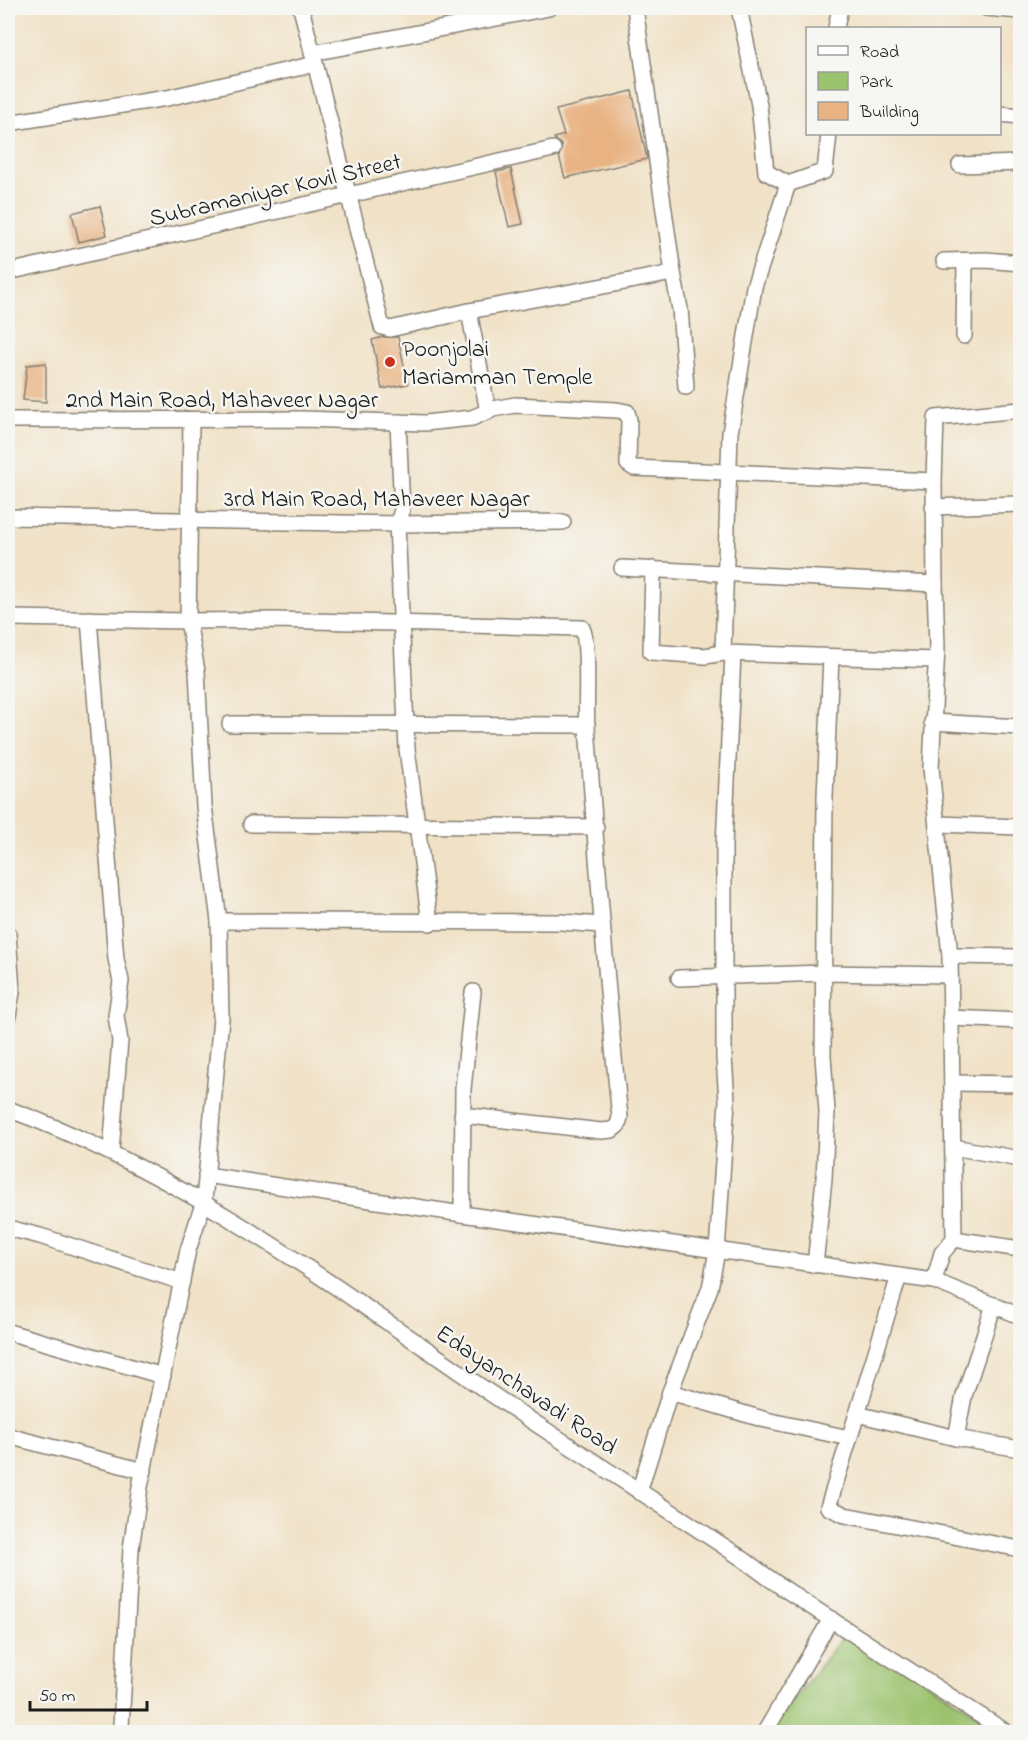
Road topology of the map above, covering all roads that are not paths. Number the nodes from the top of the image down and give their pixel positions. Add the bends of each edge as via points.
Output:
1 (301, 8) edge
2 (549, 8) edge
3 (635, 8) edge
4 (739, 8) edge
5 (840, 8) edge
6 (986, 8) edge
7 (1020, 11) edge
8 (836, 27) edge
9 (314, 58) junction
10 (1001, 114) edge
11 (1020, 116) edge
12 (8, 123) edge
13 (830, 135) edge
14 (553, 148) dead end
15 (1020, 163) edge
16 (960, 165) dead end
17 (788, 184) junction
18 (349, 194) junction
19 (944, 261) dead end
20 (965, 262) junction
21 (1020, 263) edge
22 (8, 272) edge
23 (673, 273) junction
24 (469, 311) junction
25 (964, 336) dead end
26 (686, 387) dead end
27 (1020, 410) edge
28 (488, 412) junction
29 (8, 420) edge
30 (191, 421) junction
31 (398, 422) junction
32 (728, 471) junction
33 (934, 481) junction
34 (1020, 504) edge
35 (933, 507) junction
36 (8, 517) edge
37 (191, 519) junction
38 (563, 522) dead end
39 (397, 524) junction
40 (622, 568) dead end
41 (653, 569) junction
42 (725, 573) junction
43 (935, 584) junction
44 (8, 618) edge
45 (89, 618) junction
46 (188, 621) junction
47 (401, 625) junction
48 (728, 653) junction
49 (831, 657) junction
50 (936, 660) junction
51 (932, 722) junction
52 (230, 723) dead end
53 (406, 724) junction
54 (587, 725) junction
55 (1020, 727) edge
56 (251, 824) dead end
57 (938, 824) junction
58 (416, 825) junction
59 (596, 827) junction
60 (1020, 827) edge
61 (219, 921) junction
62 (430, 923) junction
63 (602, 925) junction
64 (8, 934) edge
65 (950, 956) junction
66 (1020, 957) edge
67 (824, 973) junction
68 (725, 975) junction
69 (950, 975) junction
70 (679, 978) dead end
71 (473, 992) dead end
72 (8, 1016) edge
73 (950, 1018) junction
74 (1020, 1021) edge
75 (952, 1083) junction
76 (1020, 1084) edge
77 (8, 1109) edge
78 (462, 1115) junction
79 (953, 1147) junction
80 (111, 1151) junction
81 (1020, 1159) edge
82 (206, 1175) junction
83 (204, 1201) junction
84 (462, 1214) junction
85 (8, 1228) edge
86 (954, 1239) junction
87 (1020, 1249) edge
88 (717, 1251) junction
89 (815, 1265) junction
90 (899, 1276) junction
91 (934, 1281) junction
92 (182, 1282) junction
93 (994, 1305) junction
94 (1020, 1316) edge
95 (8, 1332) edge
96 (163, 1376) junction
97 (670, 1392) junction
98 (857, 1414) junction
99 (8, 1436) edge
100 (849, 1438) junction
101 (956, 1438) junction
102 (1020, 1449) edge
103 (144, 1471) junction
104 (639, 1492) junction
105 (1020, 1549) edge
106 (831, 1619) junction
107 (121, 1726) dead end
108 (765, 1732) edge
109 (1006, 1732) edge

1 - 9 street
2 - 9 street
3 - 23 street
4 - 17 street via 759,105 766,172
5 - 8 street
6 - 7 street
9 - 12 street via 167,98
9 - 18 street
10 - 11 street
13 - 17 street via 825,171
14 - 18 street, Subramaniyar Kovil Street
15 - 16 street
17 - 32 street via 754,287 730,433
18 - 22 street, Subramaniyar Kovil Street
18 - 24 street via 382,327 390,329
19 - 20 street
20 - 21 street
20 - 25 street
23 - 24 street
23 - 26 street
24 - 28 street
27 - 33 street via 936,418
28 - 31 street, 2nd Main Road, Mahaveer Nagar via 472,418
28 - 32 street, 2nd Main Road, Mahaveer Nagar via 515,405 627,412 628,464 634,468
29 - 30 street, 2nd Main Road, Mahaveer Nagar
30 - 31 street, 2nd Main Road, Mahaveer Nagar
30 - 37 street
31 - 39 street via 402,512
32 - 33 street
32 - 42 street
33 - 35 street
34 - 35 street
35 - 43 street
36 - 37 street, 3rd Main Road, Mahaveer Nagar
37 - 39 street, 3rd Main Road, Mahaveer Nagar
37 - 46 street
38 - 39 street, 3rd Main Road, Mahaveer Nagar
39 - 47 street
40 - 41 street
41 - 42 street
41 - 48 street via 651,652 705,656
42 - 43 street
42 - 48 street
43 - 50 street
44 - 45 street
45 - 46 street
45 - 80 street via 116,959 121,981
46 - 47 street
46 - 61 street via 197,671 204,806
47 - 53 street
47 - 54 street via 582,628
48 - 49 street
48 - 68 street
49 - 50 street
49 - 67 street
50 - 51 street
51 - 55 street
51 - 57 street via 932,794
52 - 53 street
53 - 54 street
53 - 58 street
54 - 59 street
56 - 58 street
57 - 60 street
57 - 65 street
58 - 59 street
58 - 62 street
59 - 63 street
61 - 62 street
61 - 82 street via 221,1018
62 - 63 street
63 - 78 street via 618,1125 601,1131
64 - 72 street via 12,992
65 - 66 street
65 - 69 street
67 - 68 street
67 - 69 street
67 - 89 street via 826,1123
68 - 70 street
68 - 88 street via 727,1101
69 - 73 street
71 - 78 street
73 - 74 street
73 - 75 street
75 - 76 street
75 - 79 street
77 - 80 street, Edayanchavadi Road
78 - 84 street
79 - 81 street
79 - 86 street
80 - 83 street, Edayanchavadi Road
82 - 83 street
82 - 84 street
83 - 92 street
83 - 104 street, Edayanchavadi Road
84 - 88 street
85 - 92 street
86 - 87 street
86 - 91 street via 942,1253
88 - 89 street
88 - 97 street via 710,1288
89 - 90 street
90 - 91 street
90 - 98 street
91 - 93 street
92 - 96 street
93 - 94 street
93 - 101 street via 964,1396
95 - 96 street
96 - 103 street
97 - 100 street via 766,1420
97 - 104 street
98 - 100 street
98 - 101 street
99 - 103 street
100 - 105 street via 828,1507 845,1515
101 - 102 street
103 - 107 street via 131,1549
104 - 106 street, Edayanchavadi Road
106 - 108 street
106 - 109 street, Edayanchavadi Road

